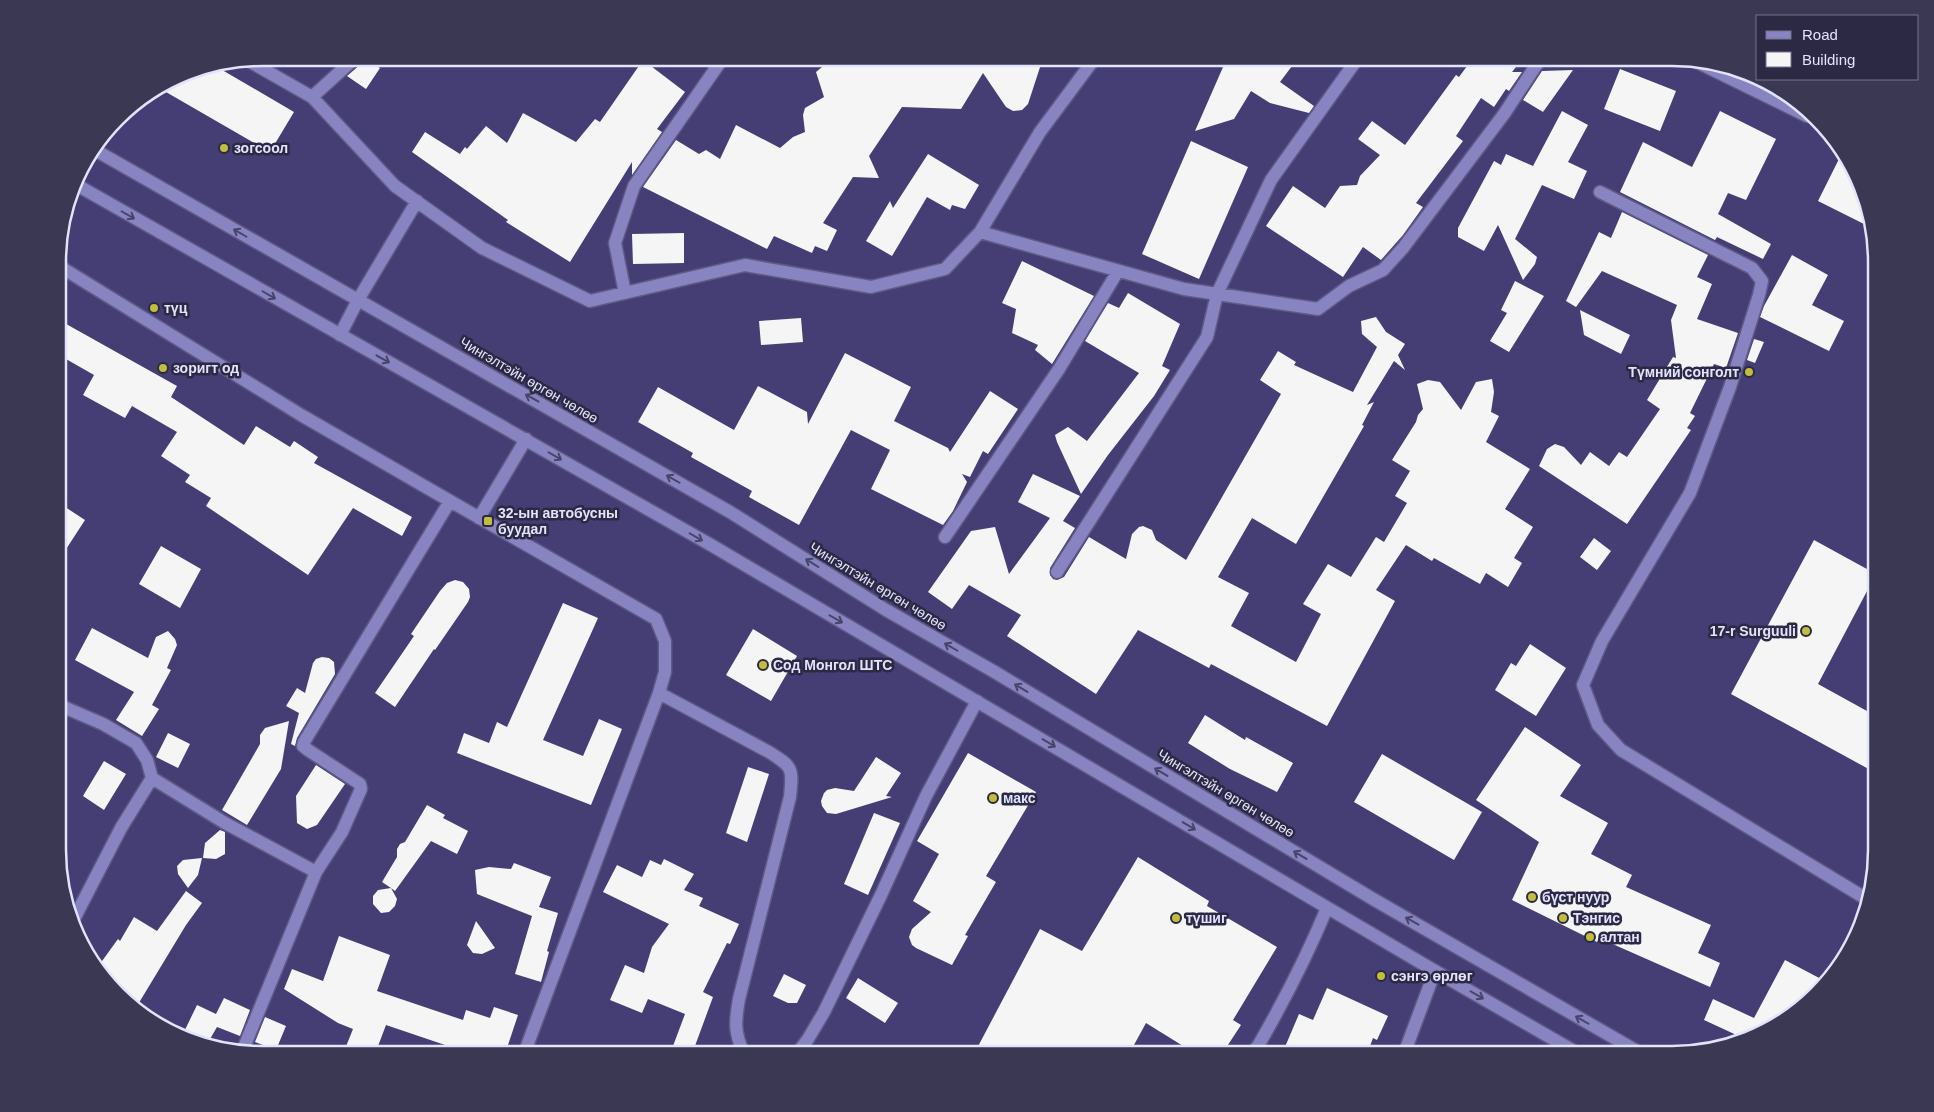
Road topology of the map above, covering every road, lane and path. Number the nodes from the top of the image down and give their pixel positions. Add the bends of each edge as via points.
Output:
1 (259, 66) edge
2 (346, 66) edge
3 (717, 66) edge
4 (1089, 66) edge
5 (1352, 66) edge
6 (1536, 66) edge
7 (1716, 71) edge
8 (312, 97) junction
9 (1795, 110) edge
10 (99, 153) edge
11 (81, 187) edge
12 (1600, 192) dead end
13 (417, 201) junction
14 (980, 232) junction
15 (66, 270) edge
16 (1118, 271) junction
17 (625, 293) junction
18 (1217, 294) junction
19 (358, 300) junction
20 (340, 335) junction
21 (526, 439) junction
22 (450, 502) junction
23 (479, 518) junction
24 (944, 537) dead end
25 (1057, 572) dead end
26 (659, 693) junction
27 (977, 701) junction
28 (66, 708) edge
29 (152, 778) junction
30 (316, 872) junction
31 (1862, 896) edge
32 (1327, 908) junction
33 (77, 912) edge
34 (1435, 971) junction
35 (245, 1045) edge
36 (527, 1046) edge
37 (741, 1046) edge
38 (803, 1046) edge
39 (1258, 1046) edge
40 (1407, 1046) edge
41 (1565, 1046) edge
42 (1628, 1046) edge

1 - 8 street
2 - 8 street
3 - 17 street via 634,186 615,243
4 - 14 street via 1040,132
5 - 18 street via 1271,180
6 - 18 street via 1504,114 1383,270 1349,286 1318,309
7 - 9 street
8 - 13 street via 395,186
19 -> 10 street, Чингэлтэйн өргөн чөлөө
11 -> 20 street
12 - 31 street via 1752,268 1762,281 1730,387 1690,493 1602,641 1582,685 1598,725 1621,750
13 - 17 street via 482,248 590,301
13 - 19 street
14 - 16 street
14 - 17 street via 945,269 872,286 745,265
15 - 22 street via 301,416
16 - 18 street via 1184,289
16 - 24 street via 1059,369
18 - 25 street via 1207,337
19 - 20 street
42 -> 19 street, Чингэлтэйн өргөн чөлөө via 886,610 730,512
20 -> 21 street
21 - 23 street
21 -> 27 street
22 - 23 street
22 - 30 street via 304,742 303,746 360,784 361,789 342,832
23 - 26 street via 656,619 665,641 665,672
26 - 36 street
26 - 37 street via 768,752 786,763 792,774 790,797 738,1008 735,1025
27 -> 32 street
27 - 38 street via 926,796 824,1012
28 - 29 street via 136,743 147,760
29 - 30 street via 225,823
29 - 33 street via 121,828
30 - 35 street
32 - 34 street
32 - 39 street via 1292,987
34 - 40 street
34 -> 41 street

